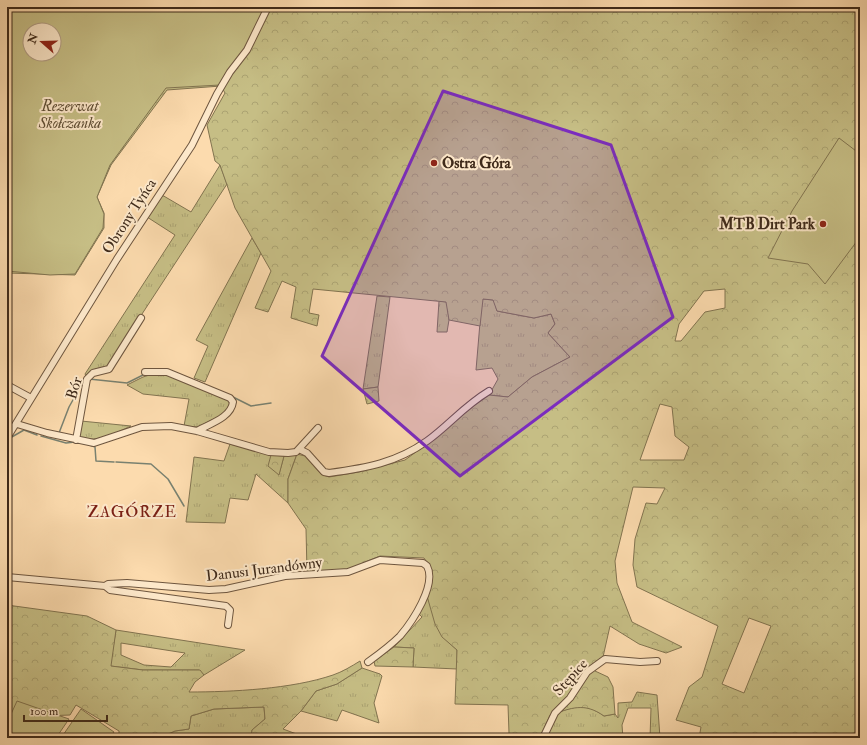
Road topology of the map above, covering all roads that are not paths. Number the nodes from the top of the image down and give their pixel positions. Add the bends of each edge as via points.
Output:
1 (268, 7) edge
2 (142, 318) dead end
3 (145, 372) dead end
4 (7, 385) edge
5 (489, 391) dead end
6 (31, 398) junction
7 (17, 424) junction
8 (318, 428) dead end
9 (197, 430) junction
10 (7, 438) edge
11 (76, 440) junction
12 (299, 450) junction
13 (7, 577) edge
14 (105, 586) junction
15 (228, 625) dead end
16 (657, 661) dead end
17 (368, 662) dead end
18 (543, 738) edge

1 - 6 street, Obrony Tyńca via 247,50 217,94 192,145 116,259
2 - 11 street, Bór via 109,369 93,373 87,379
3 - 9 street via 167,372 230,398 233,402 232,408 227,414
4 - 6 street
5 - 12 street via 459,412 427,441 385,464 330,473 324,472 307,453
6 - 7 street, Obrony Tyńca
7 - 10 street, Obrony Tyńca
7 - 11 street
8 - 12 street
9 - 11 street via 156,425 94,443
9 - 12 street via 269,452 288,453
13 - 14 street, Danusi Jurandówny
14 - 15 street via 110,590 226,606 230,610
14 - 17 street, Danusi Jurandówny via 127,583 209,590 226,589 285,576 348,572 380,560 423,563 427,566 429,575 423,601 400,635
16 - 18 street, Stępice via 605,659 587,672 570,698 555,713

